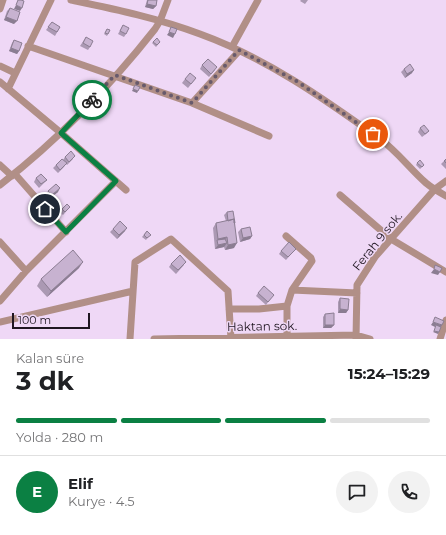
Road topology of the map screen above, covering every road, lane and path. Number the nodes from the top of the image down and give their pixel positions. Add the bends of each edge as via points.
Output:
1 (3, 0) edge
2 (51, 0) edge
3 (71, 0) edge
4 (168, 0) edge
5 (258, 0) edge
6 (0, 9) edge
7 (160, 21) junction
8 (28, 46) junction
9 (236, 49) junction
10 (0, 66) edge
11 (15, 73) junction
12 (115, 75) junction
13 (0, 82) edge
14 (8, 89) junction
15 (192, 103) junction
16 (61, 133) junction
17 (268, 136) dead end
18 (0, 165) edge
19 (13, 175) junction
20 (116, 181) junction
21 (446, 181) edge
22 (0, 185) edge
23 (435, 189) junction
24 (126, 190) dead end
25 (340, 195) dead end
26 (446, 196) edge
27 (66, 232) junction
28 (286, 236) dead end
29 (391, 239) junction
30 (0, 242) edge
31 (26, 271) junction
32 (446, 272) edge
33 (292, 290) junction
34 (133, 291) junction
35 (357, 293) junction
36 (0, 301) edge
37 (287, 306) junction
38 (229, 309) junction
39 (446, 320) edge
40 (0, 322) edge
41 (356, 337) edge
42 (231, 338) edge
43 (287, 338) edge
44 (130, 339) edge
45 (154, 339) edge
46 (183, 339) edge
47 (370, 339) edge
48 (440, 339) edge

1 - 6 street
2 - 8 street
3 - 7 street
4 - 7 street
5 - 9 street
7 - 9 street via 199,33
7 - 12 street
8 - 11 street
8 - 12 street
9 - 15 street
9 - 23 street via 309,89 381,140
10 - 11 street
11 - 14 street
12 - 15 street
12 - 16 street
13 - 14 street
14 - 16 street
15 - 17 street
16 - 19 street
16 - 20 street
18 - 19 street
19 - 22 street
19 - 27 street
20 - 24 street
20 - 27 street
21 - 23 street, Ferah 9 sok.
23 - 26 street
23 - 29 street, Ferah 9 sok.
25 - 29 street
27 - 31 street
28 - 33 street via 312,260
29 - 32 street
29 - 35 street, Ferah 9 sok. via 357,284
30 - 31 street
31 - 36 street
33 - 35 street
33 - 37 street
34 - 38 street via 135,262 171,239 228,291
34 - 40 street
34 - 44 street
35 - 41 street, Ferah 9 sok.
37 - 38 street
37 - 43 street
38 - 42 street
39 - 48 street
41 - 43 street, Haktan sok.
41 - 47 street, Haktan sok.
42 - 43 street, Haktan sok.
42 - 46 street, Haktan sok.
45 - 46 street, Haktan sok.

